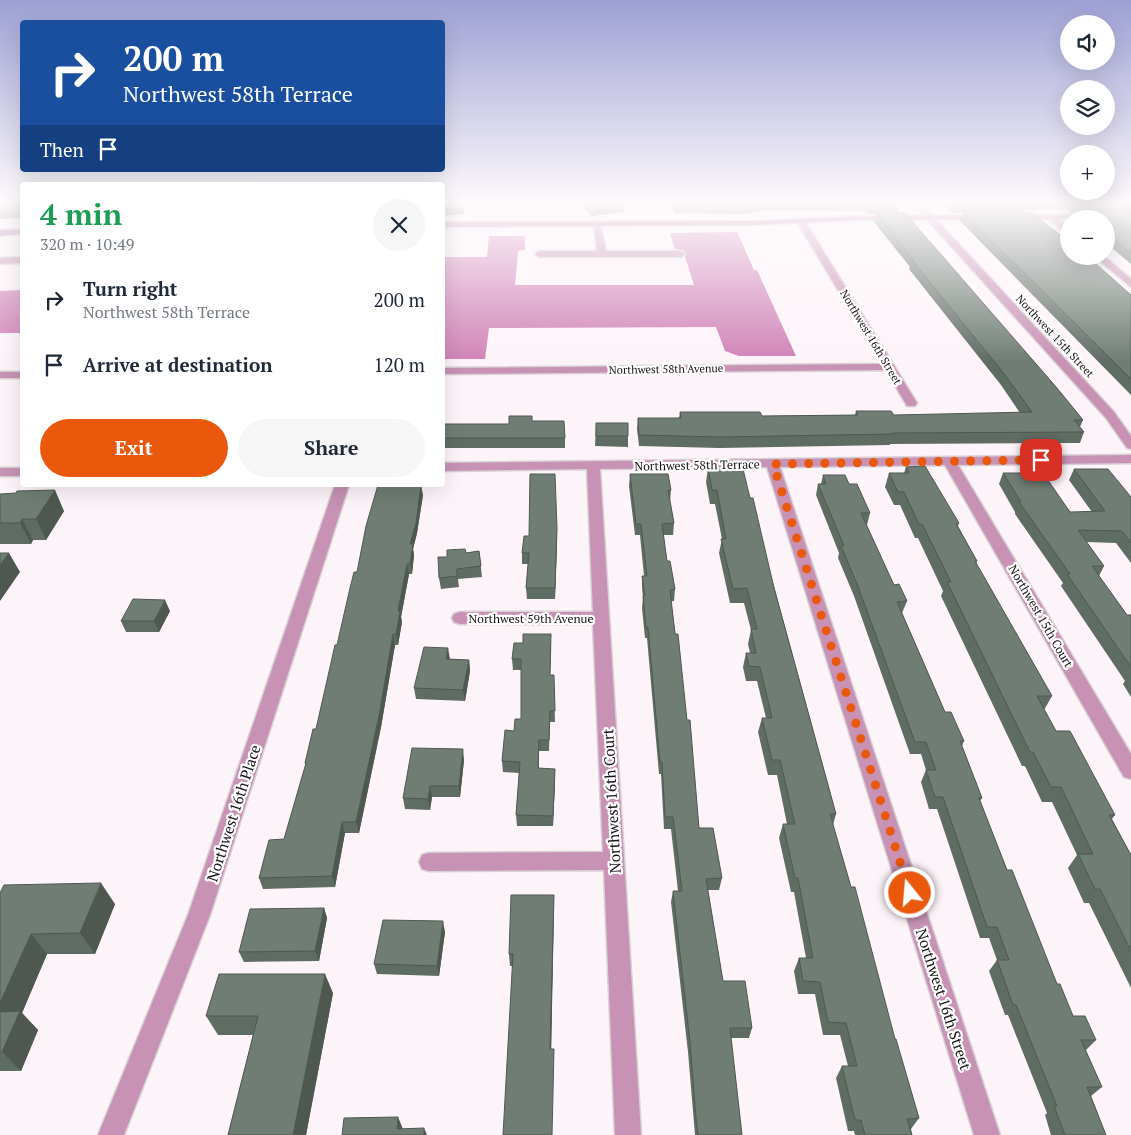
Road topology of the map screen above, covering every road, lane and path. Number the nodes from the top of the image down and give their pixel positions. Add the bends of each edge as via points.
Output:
1 (822, 256) edge
2 (964, 256) edge
3 (20, 260) edge
4 (0, 261) edge
5 (1109, 265) edge
6 (1131, 284) edge
7 (889, 367) junction
8 (445, 371) edge
9 (0, 375) edge
10 (20, 375) edge
11 (911, 403) dead end
12 (1131, 445) edge
13 (1131, 459) edge
14 (950, 462) junction
15 (773, 464) junction
16 (593, 466) junction
17 (445, 467) edge
18 (0, 472) edge
19 (20, 472) edge
20 (341, 487) edge
21 (460, 618) dead end
22 (601, 618) junction
23 (1131, 771) edge
24 (614, 861) junction
25 (429, 862) dead end
26 (111, 1135) edge
27 (628, 1135) edge
28 (987, 1135) edge

1 - 7 street, Northwest 16th Street
2 - 12 street, Northwest 15th Street via 1110,415
3 - 4 street
5 - 6 street
7 - 8 street, Northwest 58th Avenue
7 - 11 street, Northwest 16th Street
9 - 10 street
13 - 14 street, Northwest 58th Terrace
14 - 15 street, Northwest 58th Terrace
14 - 23 street, Northwest 15th Court
15 - 16 street, Northwest 58th Terrace
15 - 28 street, Northwest 16th Street
16 - 17 street, Northwest 58th Terrace
16 - 22 street, Northwest 16th Court
18 - 19 street
20 - 26 street, Northwest 16th Place via 199,915
21 - 22 street, Northwest 59th Avenue
22 - 24 street, Northwest 16th Court
24 - 25 street
24 - 27 street, Northwest 16th Court

